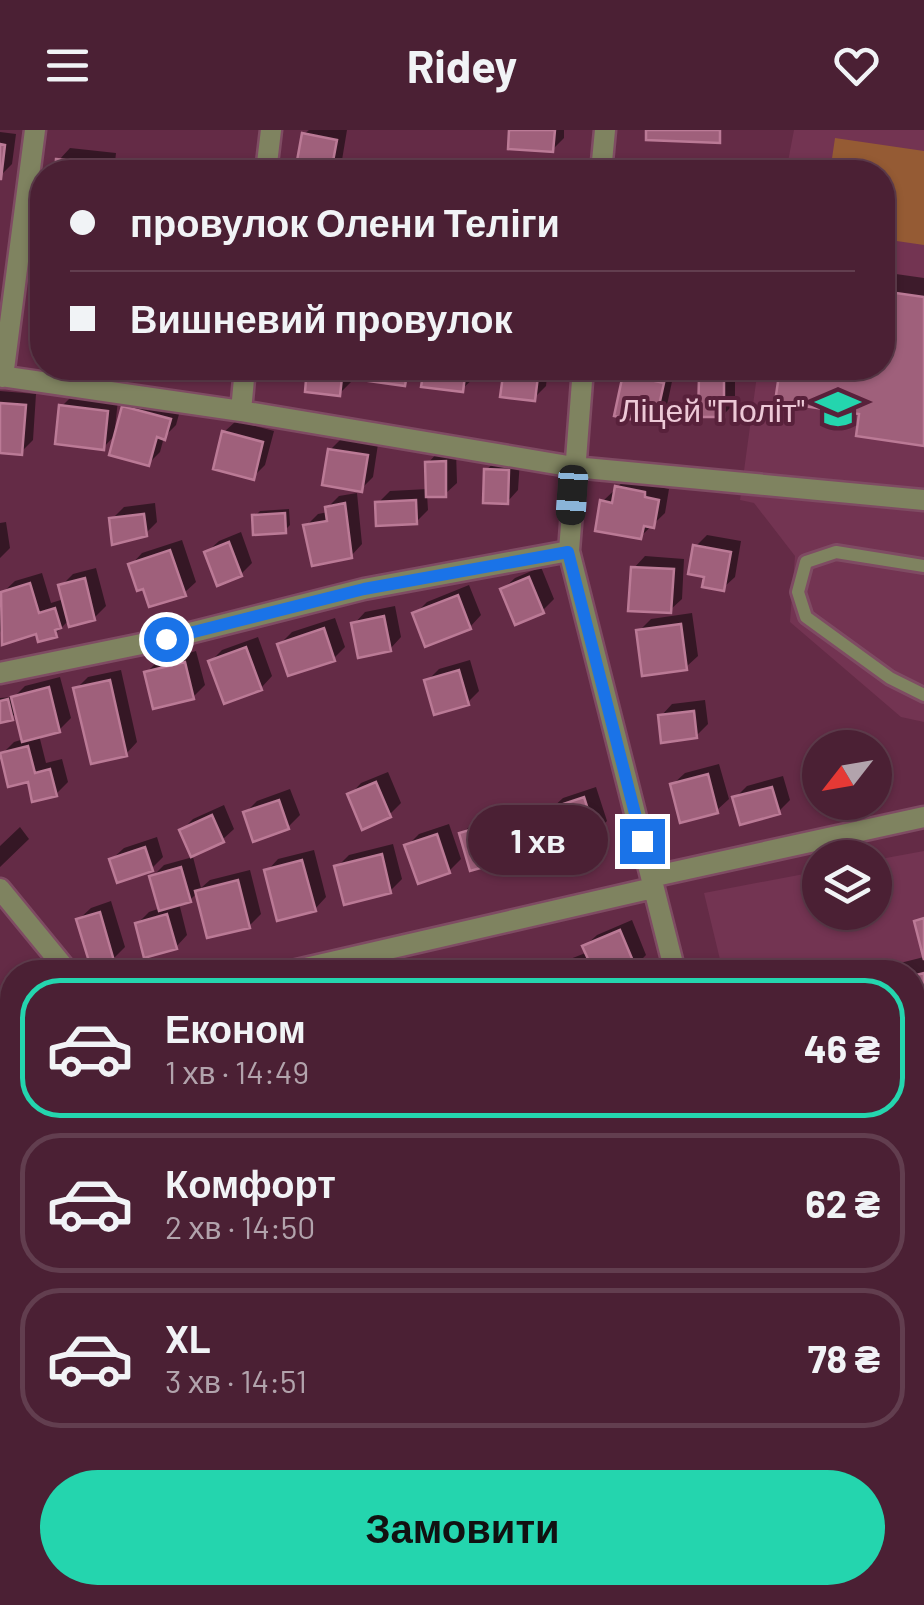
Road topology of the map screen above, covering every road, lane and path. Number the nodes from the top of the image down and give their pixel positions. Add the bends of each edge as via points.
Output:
1 (36, 130) edge
2 (270, 130) edge
3 (605, 130) edge
4 (32, 160) edge
5 (267, 160) edge
6 (602, 160) edge
7 (30, 172) edge
8 (1, 377) edge
9 (244, 380) edge
10 (582, 380) edge
11 (241, 410) junction
12 (574, 467) junction
13 (924, 500) edge
14 (568, 552) junction
15 (924, 566) edge
16 (0, 673) edge
17 (924, 695) edge
18 (924, 817) edge
19 (652, 882) junction
20 (0, 889) edge
21 (58, 960) edge
22 (337, 960) edge
23 (672, 960) edge

1 - 4 street
2 - 5 street
3 - 6 street
7 - 8 street
8 - 11 street
9 - 11 street
10 - 12 street
11 - 12 street
12 - 13 street
12 - 14 street
14 - 16 street via 364,589
14 - 19 street
15 - 17 lane via 836,552 806,562 798,592 806,618
18 - 19 street
19 - 22 street
19 - 23 street
20 - 21 street

